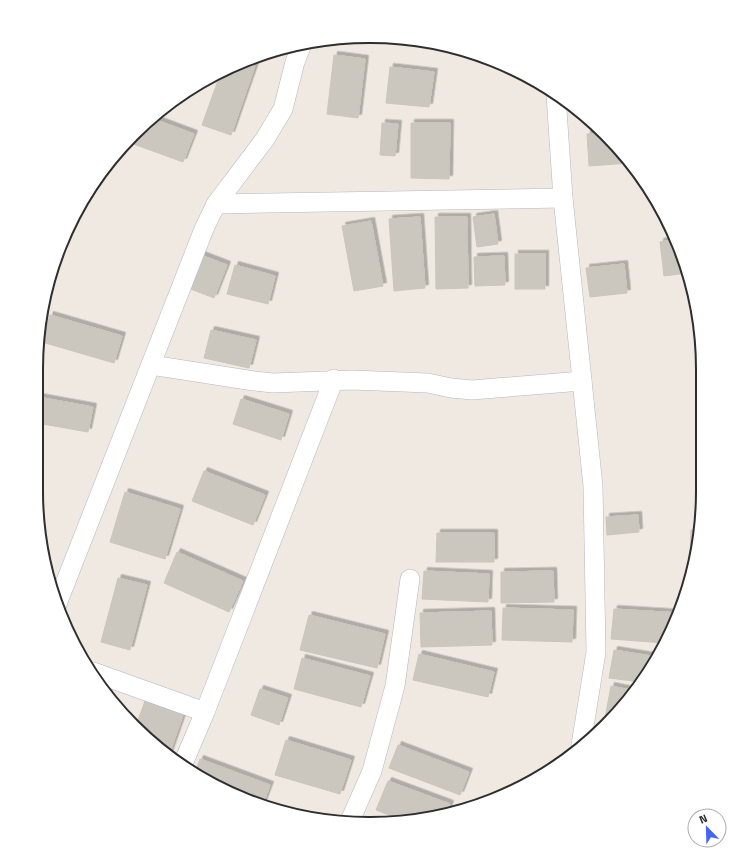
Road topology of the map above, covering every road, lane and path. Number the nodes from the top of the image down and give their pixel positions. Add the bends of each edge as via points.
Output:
1 (299, 51) edge
2 (556, 102) edge
3 (563, 198) junction
4 (216, 204) junction
5 (151, 365) junction
6 (334, 379) junction
7 (582, 381) junction
8 (410, 579) dead end
9 (61, 597) edge
10 (100, 674) edge
11 (205, 712) junction
12 (582, 738) edge
13 (185, 760) edge
14 (352, 816) edge

1 - 4 street via 283,109 265,139
2 - 3 street
3 - 4 street
3 - 7 street
4 - 5 street
5 - 6 street via 273,383
5 - 9 street
6 - 7 street via 428,383 472,390
6 - 11 street
7 - 12 street via 593,486 596,621 596,652
8 - 14 street via 395,686 372,771
10 - 11 street
11 - 13 street

